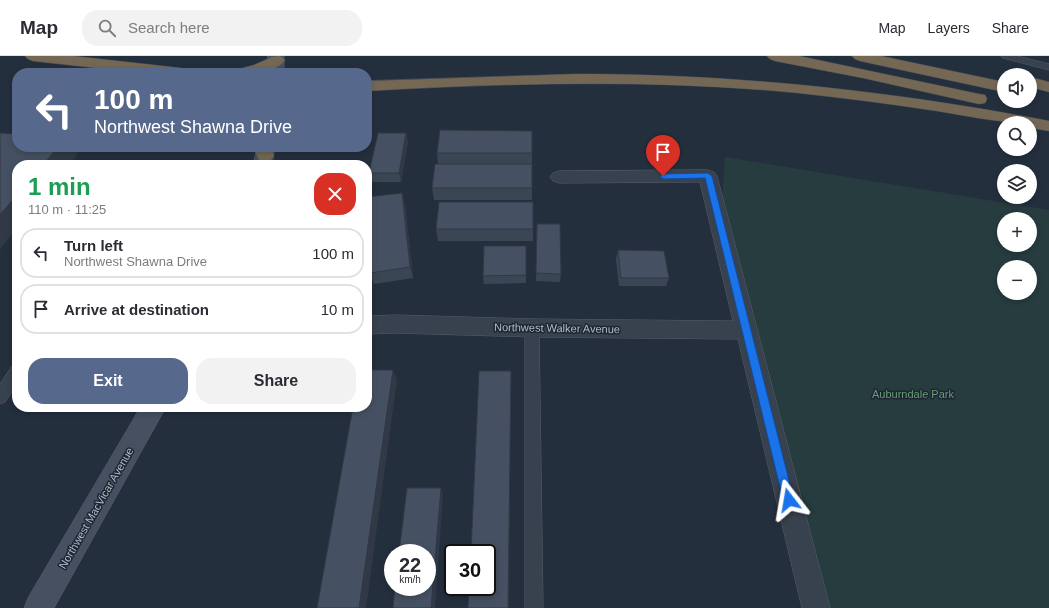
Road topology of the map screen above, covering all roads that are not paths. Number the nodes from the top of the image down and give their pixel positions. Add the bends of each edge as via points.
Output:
1 (33, 56) edge
2 (775, 56) edge
3 (860, 56) edge
4 (922, 56) edge
5 (1006, 56) edge
6 (276, 63) edge
7 (1049, 67) edge
8 (137, 68) edge
9 (262, 68) edge
10 (997, 74) edge
11 (1037, 84) edge
12 (997, 85) edge
13 (372, 86) edge
14 (1049, 87) edge
15 (1037, 94) edge
16 (1049, 97) edge
17 (1049, 116) edge
18 (1049, 126) edge
19 (559, 177) dead end
20 (372, 325) edge
21 (532, 328) junction
22 (746, 330) junction
23 (12, 378) edge
24 (0, 396) edge
25 (151, 412) edge
26 (38, 608) edge
27 (534, 608) edge
28 (816, 608) edge

1 - 8 highway
2 - 17 highway via 878,76
3 - 12 highway
4 - 10 highway
5 - 7 lane
6 - 9 highway
11 - 14 highway
13 - 18 highway via 592,78 743,84 887,98
15 - 16 highway
19 - 22 street via 708,176
20 - 21 street, Northwest Walker Avenue
21 - 22 street, Northwest Walker Avenue
21 - 27 lane
22 - 28 street
23 - 24 lane
25 - 26 main road, Northwest MacVicar Avenue

